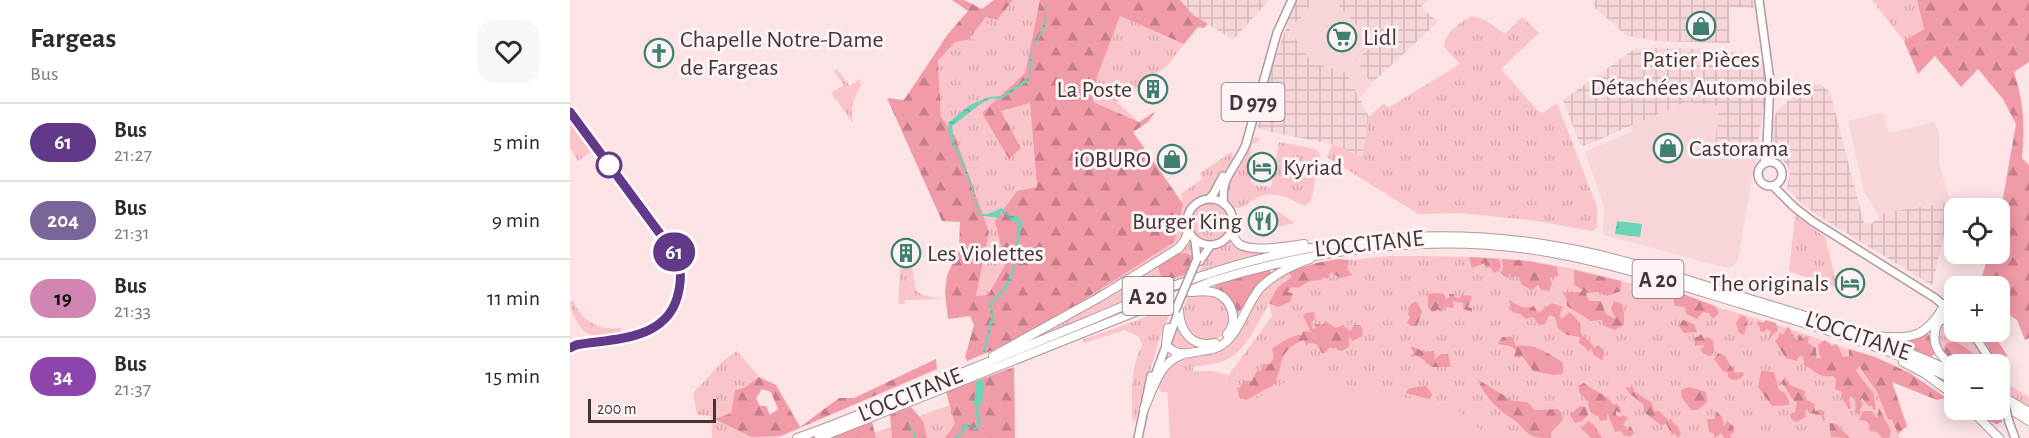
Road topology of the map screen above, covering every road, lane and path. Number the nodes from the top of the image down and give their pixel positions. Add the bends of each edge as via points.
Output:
1 (1289, 0) edge
2 (1759, 0) edge
3 (570, 112) edge
4 (1767, 146) junction
5 (1773, 162) junction
6 (1764, 164) junction
7 (1780, 180) junction
8 (1773, 186) junction
9 (1785, 196) junction
10 (1209, 199) junction
11 (1224, 204) junction
12 (1188, 231) junction
13 (1231, 231) junction
14 (1196, 241) junction
15 (1329, 244) junction
16 (1210, 246) junction
17 (1335, 251) junction
18 (1198, 260) junction
19 (1172, 296) junction
20 (1944, 303) edge
21 (1944, 306) edge
22 (1177, 311) junction
23 (1944, 319) edge
24 (1168, 328) junction
25 (1865, 335) junction
26 (1166, 345) junction
27 (570, 348) edge
28 (1881, 349) junction
29 (1182, 355) junction
30 (1944, 357) edge
31 (1944, 367) edge
32 (974, 368) junction
33 (1944, 376) edge
34 (1944, 388) edge
35 (2010, 401) edge
36 (1144, 409) junction
37 (2010, 409) edge
38 (2029, 412) edge
39 (1981, 420) edge
40 (2029, 421) edge
41 (797, 438) edge
42 (819, 438) edge
43 (1138, 438) edge
44 (1999, 438) edge

1 - 10 main road, D 979 via 1268,48 1239,152
1 - 11 main road, D 979 via 1246,144 1224,182
2 - 4 main road via 1770,81
3 - 27 main road via 676,255 681,271 675,303 658,325 646,333
4 - 5 main road
4 - 6 main road
5 - 6 main road
5 - 7 main road via 1781,169
6 - 8 main road via 1759,178 1763,184
7 - 8 main road
7 - 9 main road
8 - 9 main road
9 - 20 main road via 1812,221
10 - 11 main road
10 - 12 main road via 1191,210
11 - 13 main road via 1232,216
12 - 14 main road
12 - 32 highway via 1179,248
13 - 15 highway via 1238,243 1246,246
13 - 16 main road via 1223,242
14 - 16 main road
14 - 18 main road
15 - 25 highway, L'OCCITANE / A 20 via 1453,236 1550,245 1631,263
15 - 32 highway, L'OCCITANE / A 20 via 1254,260 1175,285
16 - 18 main road
17 - 19 highway, L'OCCITANE / A 20 via 1252,269
17 - 28 highway, L'OCCITANE / A 20 via 1435,243 1550,252 1634,271
17 - 29 highway via 1298,263 1271,278 1250,302 1233,334 1219,347
18 - 22 main road, bridge
19 - 22 highway via 1205,290 1218,293 1233,314 1230,331 1217,343 1193,341 1182,329
19 - 42 highway, L'OCCITANE / A 20
21 - 25 highway via 1935,322 1916,335
22 - 24 main road
22 - 26 main road
23 - 30 highway via 1938,322 1934,338
24 - 26 highway
24 - 36 main road
25 - 31 highway, L'OCCITANE / A 20
26 - 29 highway
26 - 36 main road
28 - 33 highway, L'OCCITANE / A 20
28 - 34 highway
29 - 36 highway via 1162,369
32 - 41 highway, L'OCCITANE / A 20
35 - 38 highway
36 - 43 main road
37 - 40 highway
39 - 44 highway

